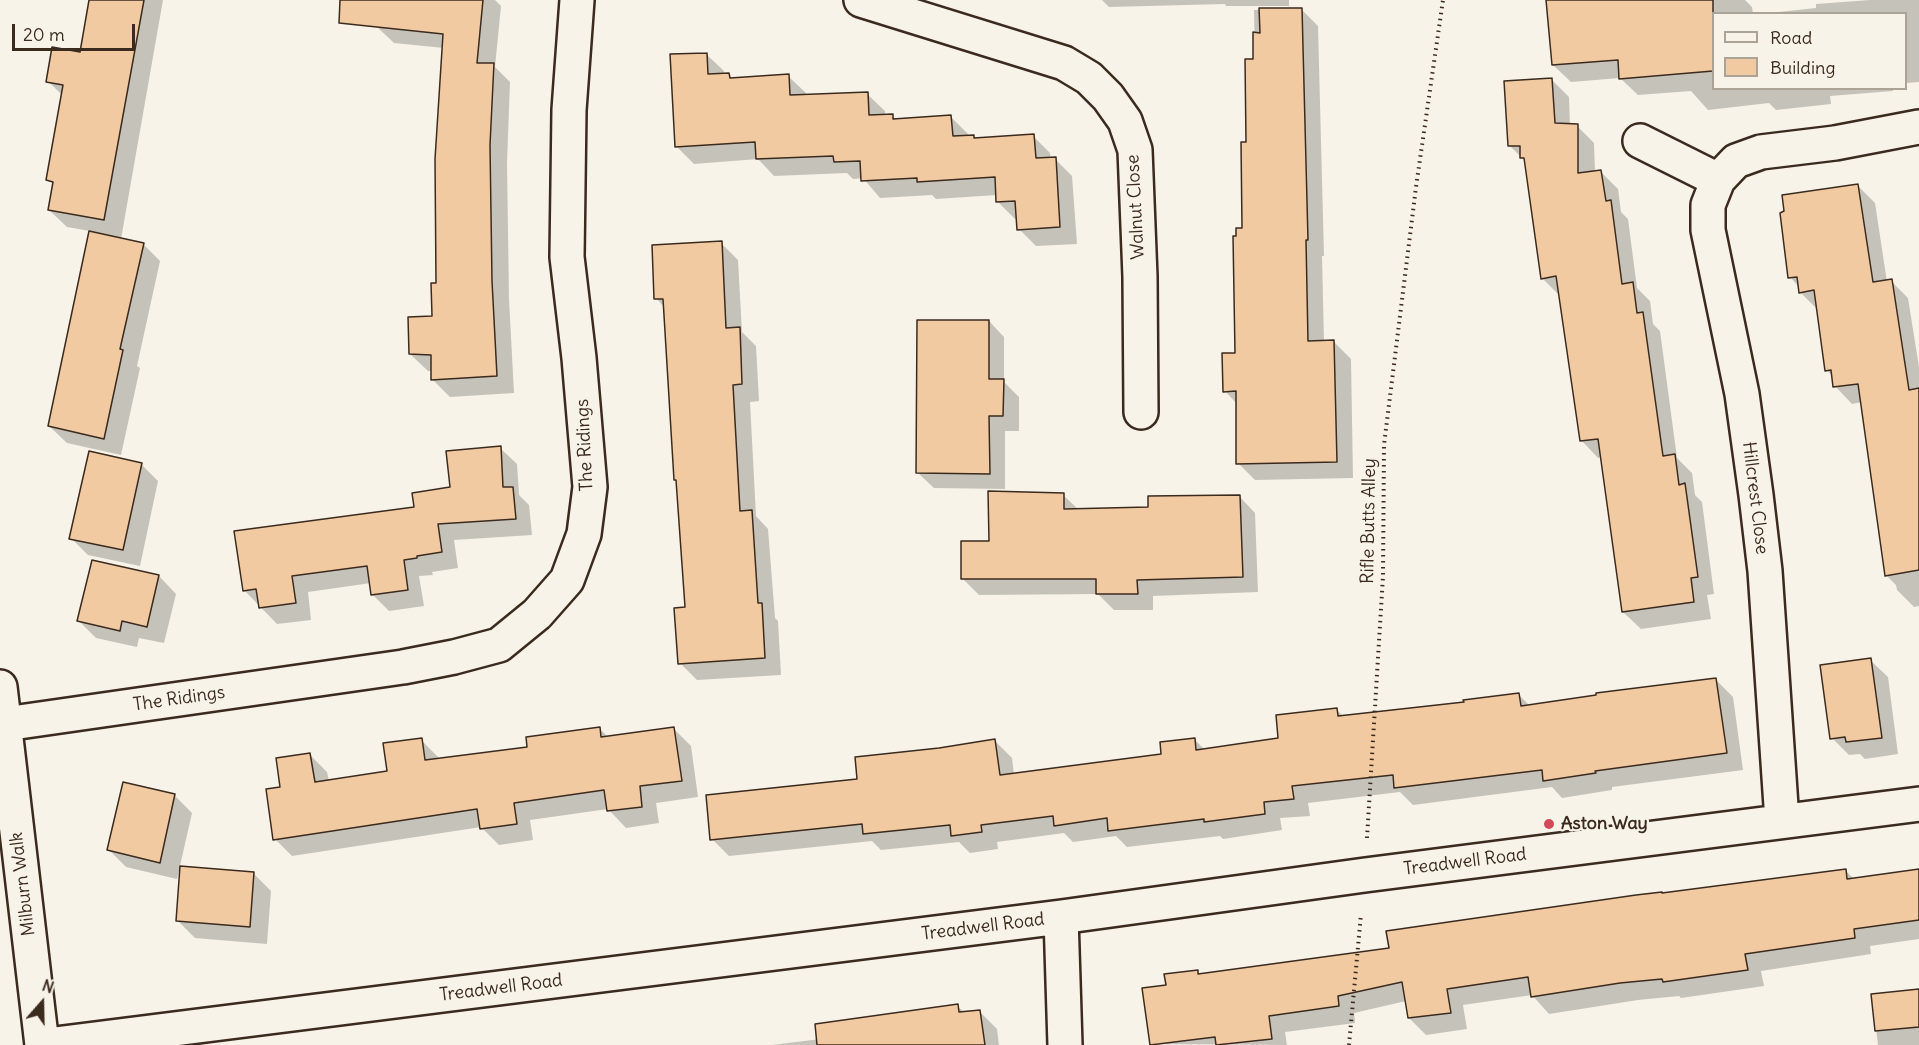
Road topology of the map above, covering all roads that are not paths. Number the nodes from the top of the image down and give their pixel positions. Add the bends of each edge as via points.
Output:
1 (577, 0) edge
2 (861, 0) edge
3 (1919, 127) edge
4 (1640, 141) dead end
5 (1718, 180) junction
6 (1141, 412) dead end
7 (0, 687) edge
8 (5, 724) junction
9 (1919, 804) edge
10 (1782, 820) junction
11 (1061, 917) junction
12 (42, 1045) edge
13 (47, 1045) edge
14 (1065, 1045) edge

1 - 8 street, The Ridings via 569,110 567,257 590,487 584,534 567,580 537,614 499,645 454,657 403,668
2 - 6 street, Walnut Close via 1064,63 1089,78 1125,121 1135,150
3 - 5 street, Hillcrest Close via 1761,152 1736,161
4 - 5 street
5 - 10 street, Hillcrest Close via 1708,205 1708,230 1742,394 1756,495 1766,582
7 - 8 street, Milburn Walk
8 - 12 street, Milburn Walk
9 - 10 street, Treadwell Road
10 - 11 street, Treadwell Road
11 - 13 street, Treadwell Road
11 - 14 street

